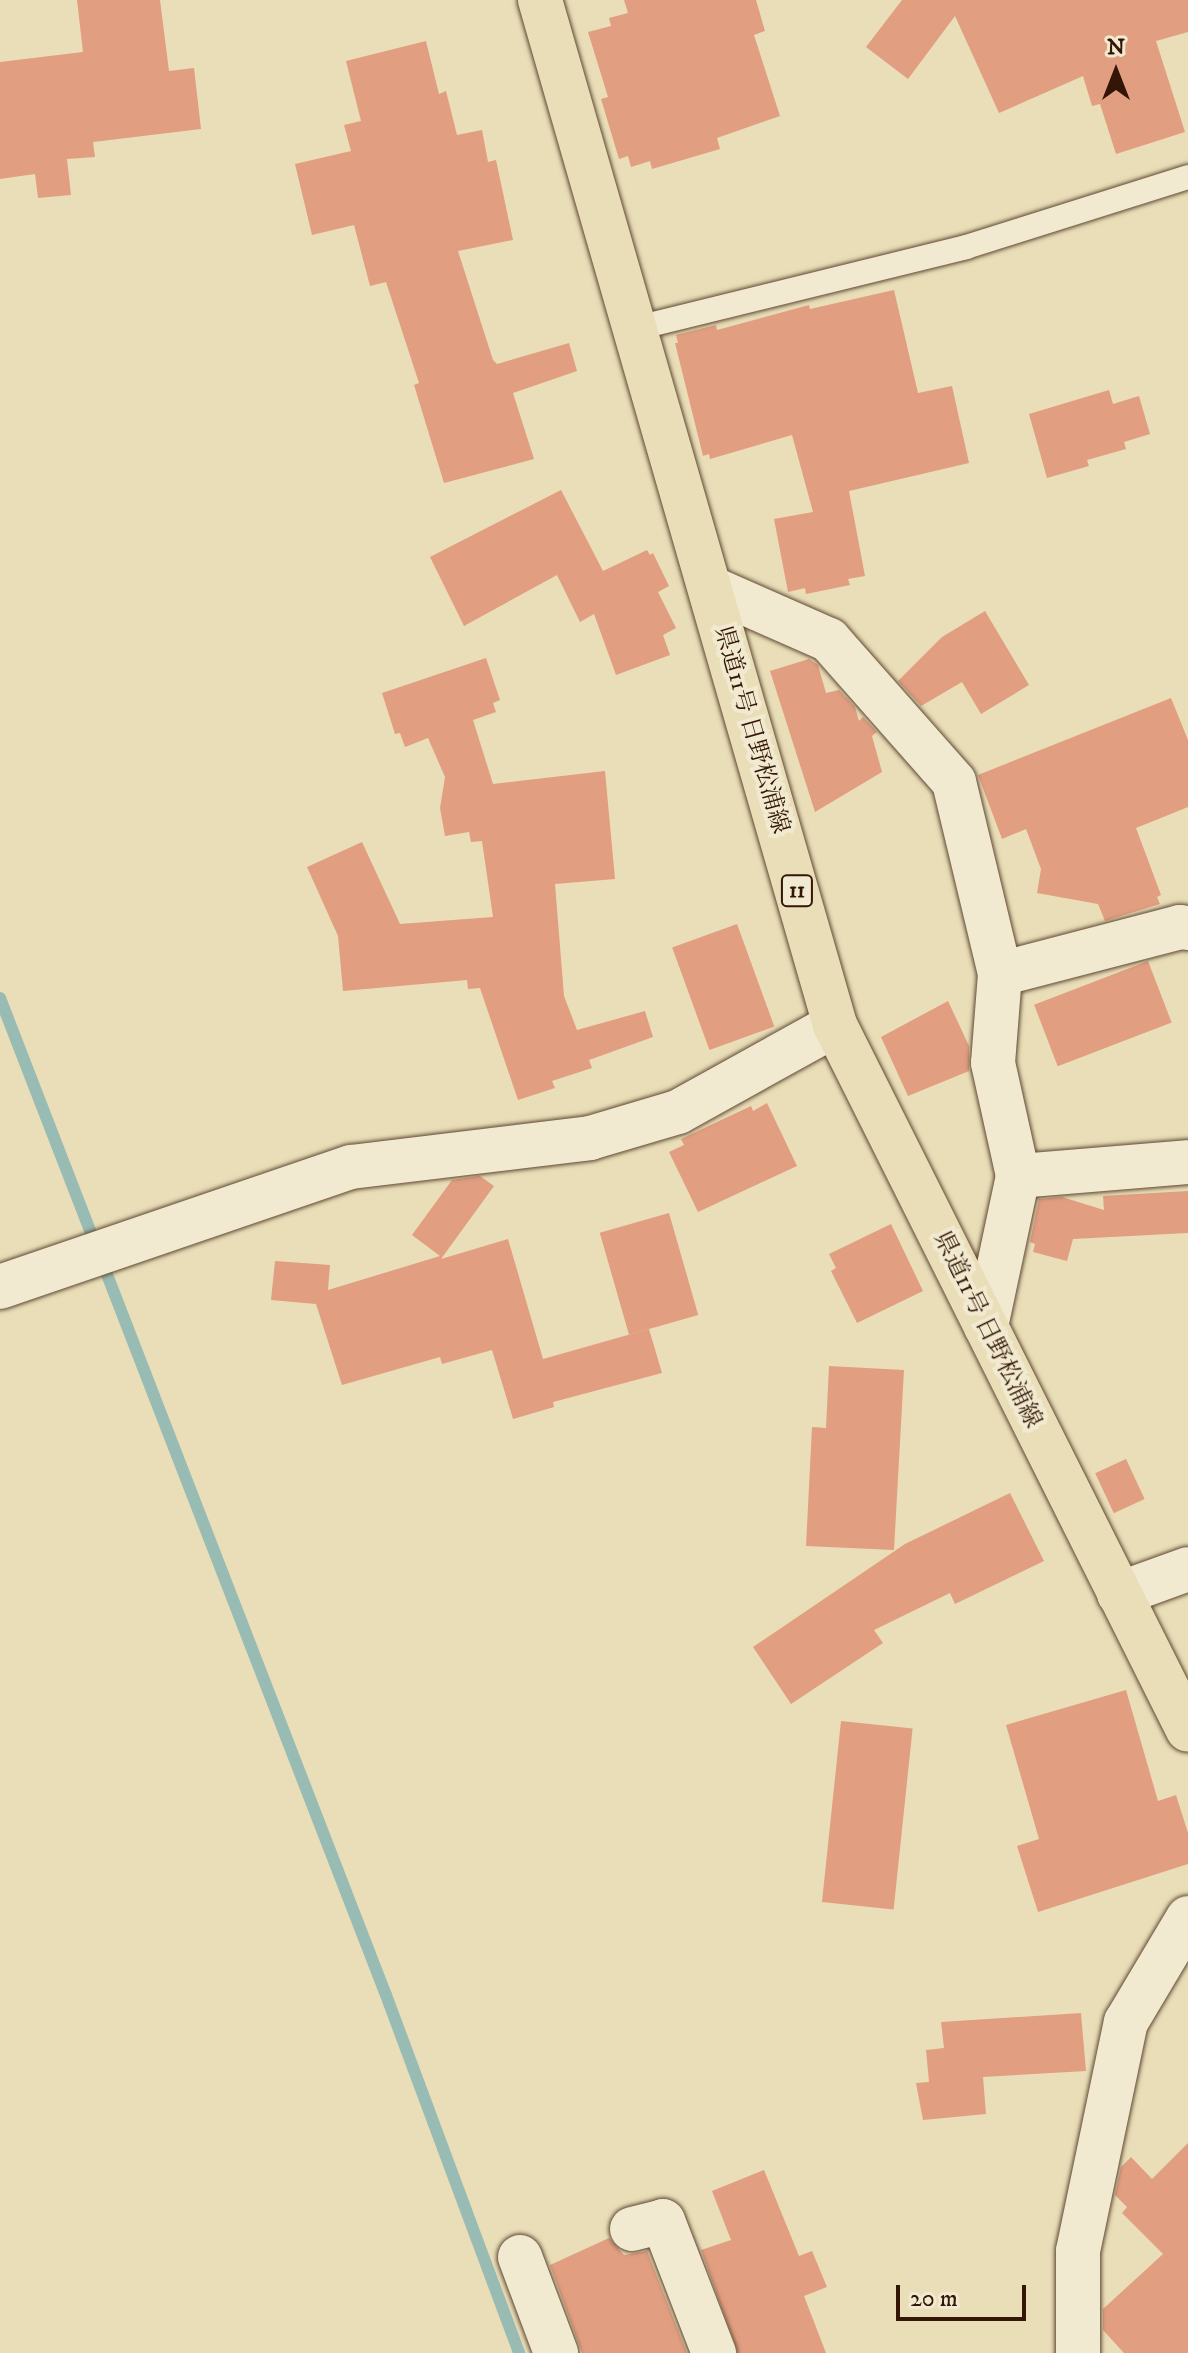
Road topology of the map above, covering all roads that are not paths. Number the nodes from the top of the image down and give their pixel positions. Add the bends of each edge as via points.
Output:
1 (540, 0) edge
2 (1188, 177) edge
3 (637, 328) junction
4 (711, 588) junction
5 (1188, 928) edge
6 (1000, 974) junction
7 (835, 1025) junction
8 (1188, 1162) edge
9 (1018, 1176) junction
10 (0, 1287) edge
11 (986, 1327) junction
12 (1188, 1569) edge
13 (1119, 1594) junction
14 (1188, 1730) edge
15 (1188, 1918) edge
16 (632, 2229) dead end
17 (520, 2257) dead end
18 (556, 2353) edge
19 (714, 2353) edge
20 (1078, 2353) edge

1 - 3 main road, 県道11号 日野松浦線 / 11
2 - 3 lane via 966,247
3 - 4 main road, 県道11号 日野松浦線 / 11
4 - 6 street via 829,640 954,782
4 - 7 main road, 県道11号 日野松浦線 / 11
5 - 6 street
6 - 9 street via 993,1063
7 - 10 street via 678,1112 590,1138 351,1167
7 - 11 main road, 県道11号 日野松浦線 / 11
8 - 9 street
9 - 11 street
11 - 13 main road, 県道11号 日野松浦線 / 11
12 - 13 street
13 - 14 main road, 県道11号 日野松浦線 / 11
15 - 20 street via 1126,2022 1078,2251
16 - 19 street via 663,2221
17 - 18 street

